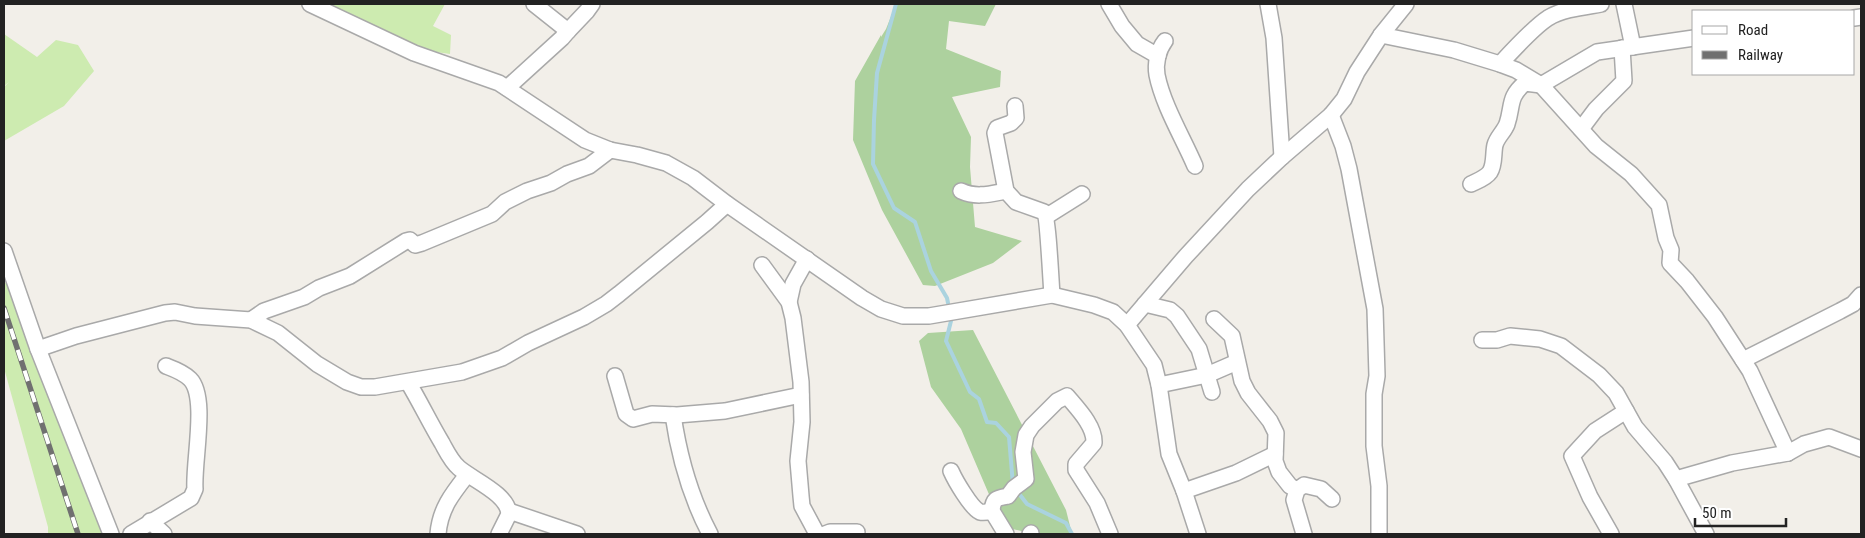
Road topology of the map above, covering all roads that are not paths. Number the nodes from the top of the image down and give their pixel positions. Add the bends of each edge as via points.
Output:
1 (310, 4) edge
2 (534, 4) edge
3 (592, 4) edge
4 (1109, 4) edge
5 (1268, 4) edge
6 (1406, 4) edge
7 (1601, 4) edge
8 (1624, 4) edge
9 (568, 31) junction
10 (1381, 35) junction
11 (1692, 38) edge
12 (1165, 41) dead end
13 (1628, 48) junction
14 (1158, 56) junction
15 (1500, 64) junction
16 (1541, 85) junction
17 (507, 88) junction
18 (1015, 106) dead end
19 (1331, 115) junction
20 (1581, 129) junction
21 (610, 150) junction
22 (1282, 157) junction
23 (1195, 166) dead end
24 (1470, 184) dead end
25 (961, 191) dead end
26 (1006, 191) junction
27 (1082, 194) dead end
28 (727, 204) junction
29 (1047, 216) junction
30 (4, 251) edge
31 (807, 258) junction
32 (762, 265) dead end
33 (1052, 295) junction
34 (1861, 295) edge
35 (789, 302) junction
36 (1145, 304) junction
37 (1214, 319) dead end
38 (251, 320) junction
39 (1127, 325) junction
40 (1482, 340) dead end
41 (38, 349) junction
42 (1743, 360) junction
43 (1237, 362) junction
44 (166, 366) dead end
45 (616, 376) dead end
46 (1207, 376) junction
47 (408, 382) junction
48 (1159, 385) junction
49 (1212, 392) dead end
50 (801, 395) junction
51 (1626, 411) junction
52 (673, 416) junction
53 (1861, 449) edge
54 (1275, 454) junction
55 (1788, 454) junction
56 (951, 471) dead end
57 (467, 475) junction
58 (1676, 479) junction
59 (1296, 490) junction
60 (1184, 491) junction
61 (1332, 499) dead end
62 (509, 511) junction
63 (992, 511) junction
64 (150, 521) junction
65 (857, 532) dead end
66 (111, 534) edge
67 (131, 534) edge
68 (164, 534) edge
69 (438, 534) edge
70 (499, 534) edge
71 (577, 534) edge
72 (710, 534) edge
73 (817, 534) edge
74 (825, 534) edge
75 (1006, 534) edge
76 (1110, 534) edge
77 (1198, 534) edge
78 (1304, 534) edge
79 (1379, 534) edge
80 (1611, 534) edge
81 (1706, 534) edge

1 - 17 street via 414,53
2 - 9 street
3 - 9 street
4 - 14 street via 1133,40
5 - 22 street via 1274,38
6 - 10 street
7 - 15 street via 1548,18
8 - 13 street
9 - 17 street
10 - 15 street via 1454,50
10 - 19 street via 1344,99
11 - 13 street
12 - 14 street
13 - 16 street via 1597,52
13 - 20 street via 1624,81
14 - 23 street via 1157,75 1164,97
15 - 16 street
16 - 20 street
16 - 24 street via 1525,83 1515,92 1506,127 1496,140 1491,171
17 - 21 street via 585,140
18 - 26 street via 1016,118 997,128 995,133
19 - 22 street
19 - 79 street via 1349,169 1375,309 1378,376 1374,394 1374,446 1379,486
20 - 42 street via 1596,146 1631,174 1659,205 1671,250 1670,262 1715,317
21 - 28 street via 666,163 694,178
21 - 38 street via 589,166 505,202 492,214 422,244 406,241 350,276 304,297 264,310
22 - 36 street via 1248,189
25 - 26 street via 981,196
26 - 29 street via 1016,202
27 - 29 street
28 - 31 street
28 - 47 street via 606,304 584,317 502,358 462,372
29 - 33 street
30 - 41 street
31 - 33 street via 862,298 903,316 929,316
31 - 35 street via 793,284
32 - 35 street
33 - 39 street via 1113,312
34 - 42 street via 1853,304
35 - 50 street via 800,365
36 - 39 street
36 - 46 street via 1170,310 1177,316 1198,349
37 - 43 street via 1232,336
38 - 41 street via 165,312
38 - 47 street via 278,333 317,364 347,382 361,387
39 - 48 street via 1154,365
40 - 51 street via 1510,336 1540,339 1561,346 1599,376 1616,393
41 - 66 street
42 - 55 street
43 - 46 street
43 - 54 street via 1248,393 1276,432
44 - 64 street via 190,378 198,396 195,489 191,498
45 - 52 street via 628,417
46 - 48 street
46 - 49 street
47 - 57 street via 450,459
48 - 60 street via 1169,454
50 - 52 street via 725,412
50 - 73 street via 798,461 801,501
51 - 58 street
51 - 80 street via 1595,431 1572,456
52 - 72 street via 692,491
53 - 55 street via 1829,437 1804,444
54 - 59 street via 1284,480
54 - 60 street via 1236,473
55 - 58 street via 1732,463
56 - 63 street via 976,509
57 - 62 street via 500,496
57 - 69 street via 446,504
58 - 81 street
59 - 61 street via 1304,485 1322,489
59 - 78 street via 1294,500
60 - 77 street
62 - 70 street
62 - 71 street
63 - 75 street
63 - 76 street via 996,498 1008,496 1026,479 1022,452 1026,435 1057,401 1067,396 1095,439 1076,464 1076,470 1097,502
64 - 67 street
64 - 68 street
65 - 74 street

